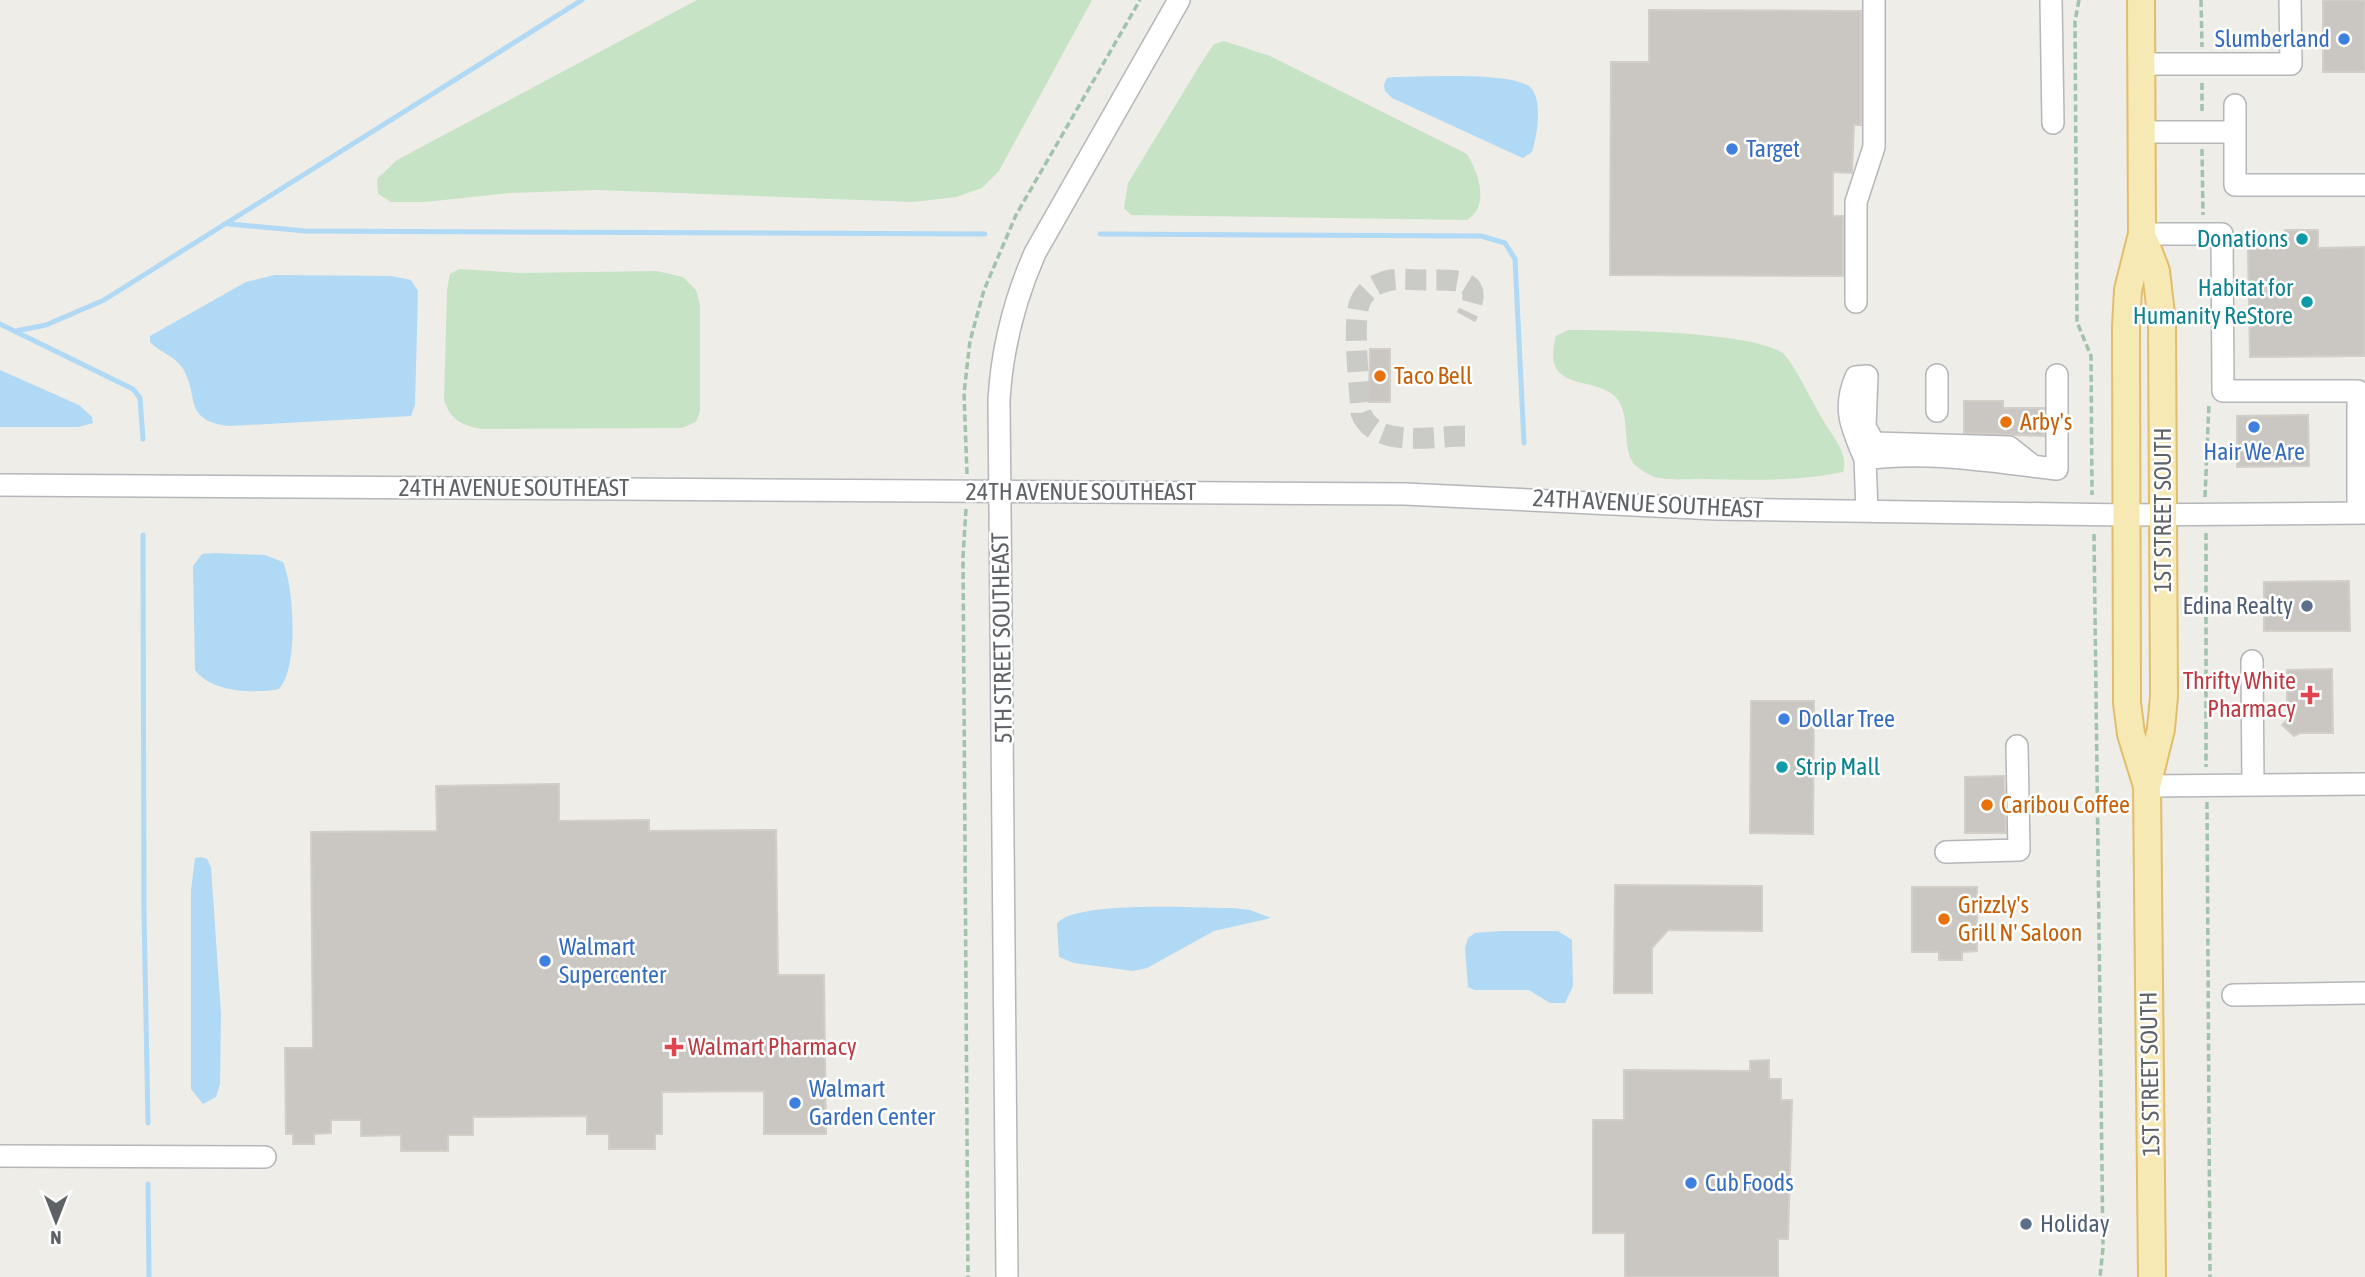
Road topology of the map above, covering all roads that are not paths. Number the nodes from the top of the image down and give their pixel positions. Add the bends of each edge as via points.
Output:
1 (1179, 0) edge
2 (1874, 0) edge
3 (2051, 0) edge
4 (2141, 0) edge
5 (2290, 0) edge
6 (2142, 64) junction
7 (2235, 105) dead end
8 (2053, 123) dead end
9 (2143, 132) junction
10 (2235, 132) junction
11 (2365, 185) edge
12 (2142, 234) junction
13 (1856, 302) dead end
14 (1937, 375) dead end
15 (2057, 375) dead end
16 (1867, 376) dead end
17 (1857, 411) junction
18 (1937, 411) dead end
19 (1865, 459) junction
20 (2033, 466) junction
21 (0, 485) edge
22 (1000, 491) junction
23 (1867, 511) junction
24 (2362, 513) edge
25 (2162, 514) junction
26 (2126, 515) junction
27 (2252, 661) dead end
28 (2017, 746) dead end
29 (2365, 784) edge
30 (2253, 785) junction
31 (2147, 786) junction
32 (1946, 852) dead end
33 (2365, 993) edge
34 (2233, 995) dead end
35 (0, 1156) edge
36 (265, 1157) dead end
37 (1007, 1277) edge
38 (2152, 1277) edge

1 - 22 street, 5TH STREET SOUTHEAST via 1048,228 1018,294 1000,375
2 - 13 street via 1874,147 1856,202
3 - 8 street
4 - 6 main road, 1ST STREET SOUTH
5 - 6 street via 2291,64
6 - 9 main road, 1ST STREET SOUTH
7 - 10 street
9 - 10 street
9 - 12 main road, 1ST STREET SOUTH
10 - 11 street via 2235,185
12 - 24 street via 2222,234 2223,391 2358,391
12 - 25 main road, 1ST STREET SOUTH via 2156,271 2161,303
12 - 26 main road, 1ST STREET SOUTH via 2127,304
14 - 18 street
15 - 20 street via 2057,469
16 - 17 street
17 - 19 street
17 - 20 street via 1874,443 2009,447
19 - 20 street via 1906,453
19 - 23 street
21 - 22 street, 24TH AVENUE SOUTHEAST
22 - 23 street, 24TH AVENUE SOUTHEAST via 1429,495 1680,509
22 - 37 street, 5TH STREET SOUTHEAST
23 - 26 street, 24TH AVENUE SOUTHEAST
24 - 25 street, 24TH AVENUE SOUTHEAST
25 - 26 street, 24TH AVENUE SOUTHEAST
25 - 31 main road, 1ST STREET SOUTH via 2164,696
26 - 31 main road, 1ST STREET SOUTH via 2127,703 2133,743
27 - 30 street
28 - 32 street via 2019,850
29 - 30 street
30 - 31 street
31 - 38 main road, 1ST STREET SOUTH
33 - 34 street
35 - 36 street

